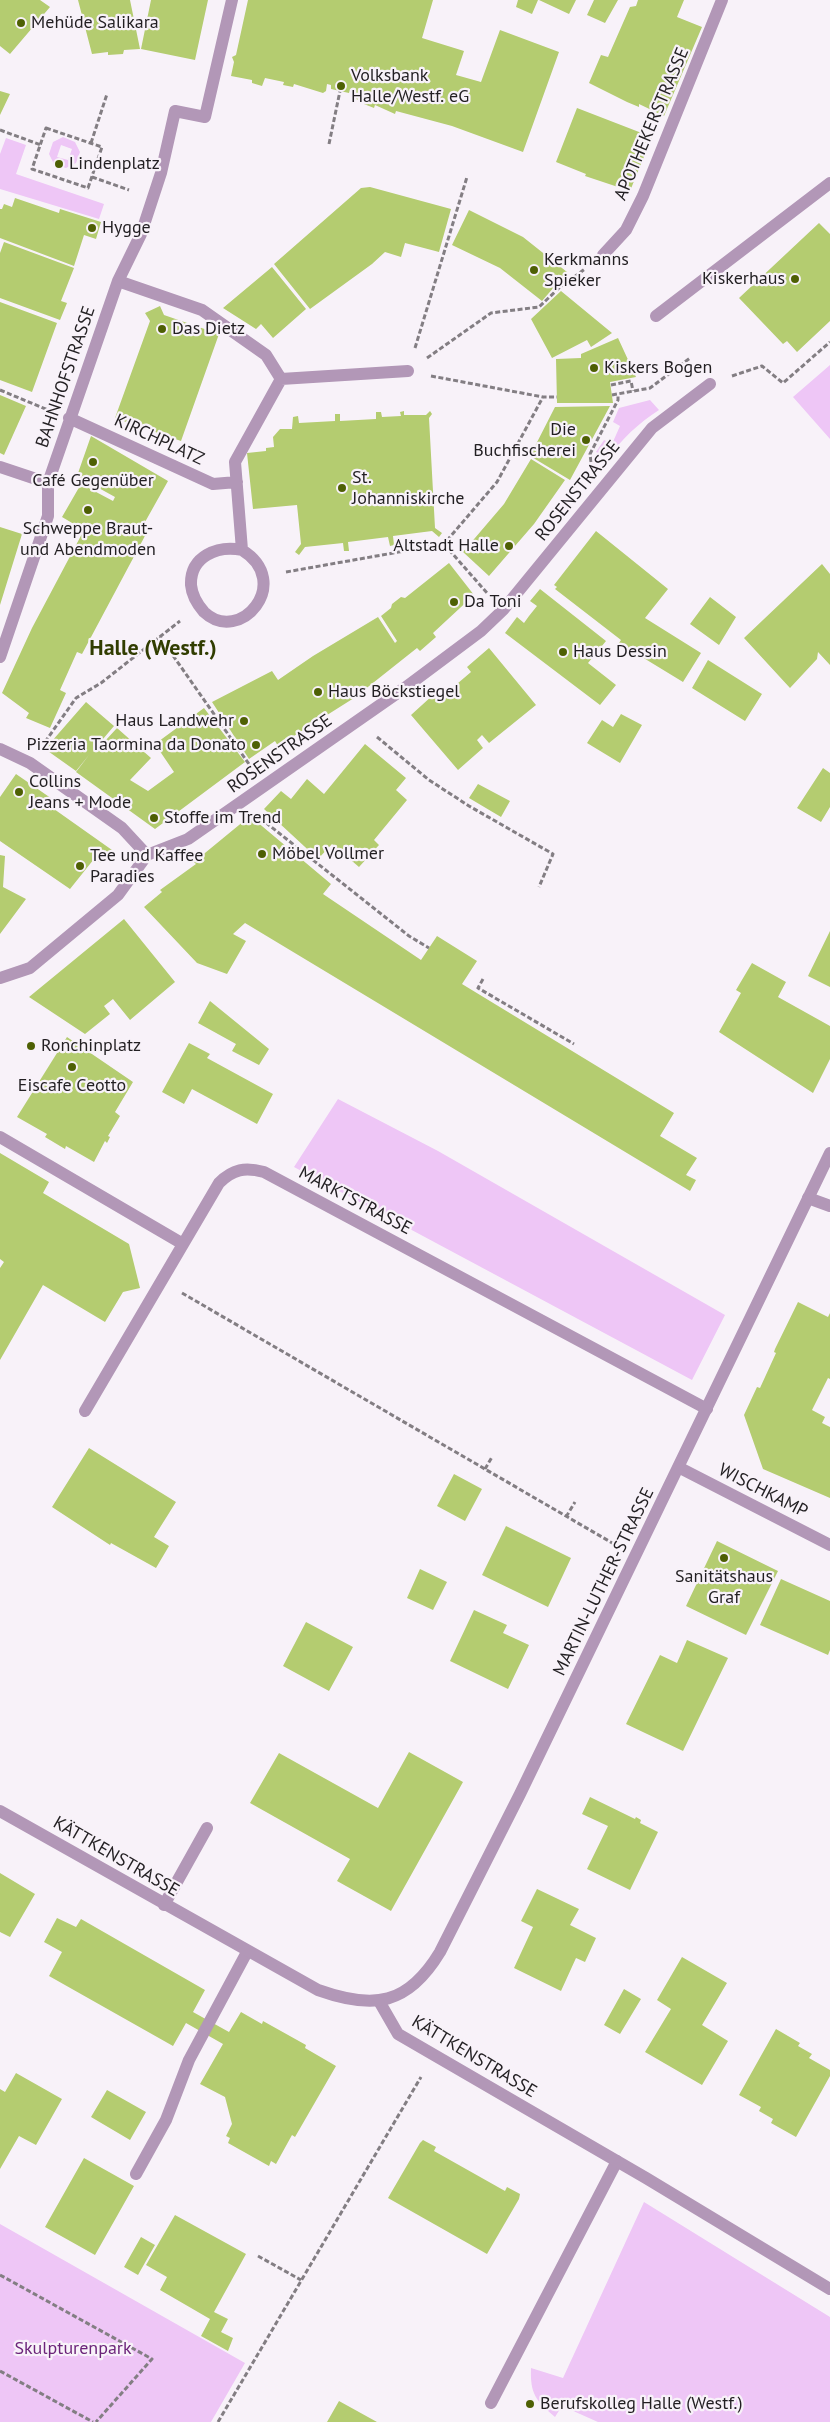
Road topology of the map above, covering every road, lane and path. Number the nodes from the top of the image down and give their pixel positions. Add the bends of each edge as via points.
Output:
1 (232, 0) edge
2 (722, 0) edge
3 (340, 91) dead end
4 (107, 94) dead end
5 (0, 130) edge
6 (90, 143) junction
7 (329, 144) dead end
8 (41, 145) junction
9 (92, 176) junction
10 (467, 177) dead end
11 (830, 183) edge
12 (153, 198) junction
13 (603, 255) joint
14 (118, 281) junction
15 (656, 316) dead end
16 (830, 342) edge
17 (690, 358) dead end
18 (408, 371) junction
19 (281, 379) junction
20 (710, 384) joint
21 (611, 385) dead end
22 (0, 390) edge
23 (633, 391) junction
24 (618, 394) junction
25 (612, 395) dead end
26 (543, 397) junction
27 (557, 397) dead end
28 (69, 418) junction
29 (0, 467) edge
30 (237, 482) junction
31 (48, 483) junction
32 (596, 496) junction
33 (444, 544) junction
34 (242, 550) junction
35 (264, 576) junction
36 (199, 606) junction
37 (503, 610) junction
38 (160, 637) junction
39 (0, 657) edge
40 (363, 717) junction
41 (0, 749) edge
42 (30, 763) junction
43 (266, 785) junction
44 (246, 800) junction
45 (147, 855) junction
46 (539, 887) dead end
47 (429, 948) dead end
48 (0, 978) edge
49 (483, 979) dead end
50 (574, 1044) dead end
51 (0, 1138) edge
52 (830, 1153) edge
53 (808, 1198) junction
54 (830, 1206) edge
55 (183, 1244) junction
56 (161, 1281) junction
57 (707, 1409) junction
58 (85, 1410) dead end
59 (492, 1457) dead end
60 (680, 1468) junction
61 (485, 1469) junction
62 (575, 1502) dead end
63 (566, 1517) junction
64 (830, 1545) edge
65 (636, 1557) junction
66 (0, 1811) edge
67 (207, 1828) dead end
68 (164, 1905) junction
69 (248, 1952) junction
70 (379, 2001) junction
71 (434, 2055) junction
72 (617, 2161) junction
73 (136, 2174) dead end
74 (258, 2256) dead end
75 (0, 2275) edge
76 (301, 2280) junction
77 (830, 2289) edge
78 (0, 2371) edge
79 (491, 2404) dead end
80 (94, 2422) edge
81 (218, 2422) edge

1 - 12 street, BAHNHOFSTRASSE via 205,117 175,111
2 - 13 street, APOTHEKERSTRASSE via 643,196 626,230
3 - 7 path
4 - 6 path
5 - 8 path
6 - 8 path via 46,128
6 - 9 path via 102,147
8 - 9 path via 32,169 88,188
9 - 12 path
10 - 18 path
11 - 15 street
12 - 14 street, BAHNHOFSTRASSE via 141,234
13 - 18 path via 559,288 540,307 491,313
14 - 19 street via 202,310 219,320 266,354
14 - 28 street, BAHNHOFSTRASSE
16 - 20 path via 783,383 762,366
17 - 23 path via 650,388
18 - 19 street
18 - 26 path
19 - 30 street via 235,462
20 - 32 street, ROSENSTRASSE via 652,428
21 - 23 path via 631,381
22 - 28 path
23 - 24 path
24 - 25 path
24 - 32 path via 618,400 590,454
26 - 27 path
26 - 33 path via 497,482
28 - 30 street, KIRCHPLATZ via 213,484
28 - 31 street, BAHNHOFSTRASSE
29 - 31 street
30 - 34 street
31 - 39 street, BAHNHOFSTRASSE via 48,516
32 - 37 street, ROSENSTRASSE
33 - 35 path
33 - 37 path
34 - 35 street via 252,556
34 - 36 street via 219,549 208,553 199,562 191,584
35 - 36 street via 261,600 244,617 220,620
36 - 38 path
37 - 40 street, ROSENSTRASSE via 482,631
38 - 42 path via 101,683 76,698
38 - 43 path
40 - 43 street, ROSENSTRASSE
40 - 46 path via 379,739 429,780 553,854
41 - 42 street
42 - 45 street via 122,828
43 - 44 street, ROSENSTRASSE
44 - 45 street, ROSENSTRASSE via 188,839
44 - 47 path via 256,815 315,864
45 - 48 street via 118,895 30,968
49 - 50 path via 478,988
51 - 55 street
52 - 53 street, MARTIN-LUTHER-STRASSE
53 - 54 street
53 - 57 street, MARTIN-LUTHER-STRASSE
55 - 56 street, MARKTSTRASSE
55 - 57 street, MARKTSTRASSE via 219,1183 228,1174 252,1168
56 - 58 street, MARKTSTRASSE
56 - 61 path
57 - 60 street, MARTIN-LUTHER-STRASSE
59 - 61 path
60 - 64 street, WISCHKAMP
60 - 65 street, MARTIN-LUTHER-STRASSE
61 - 63 path
62 - 63 path
63 - 65 path
65 - 70 street, MARTIN-LUTHER-STRASSE via 440,1952 427,1974 404,1992
66 - 68 street, KÄTTKENSTRASSE
67 - 68 street
68 - 69 street, KÄTTKENSTRASSE
69 - 70 street, KÄTTKENSTRASSE via 318,1990 346,2000
69 - 73 street via 189,2060 166,2120
70 - 71 street, KÄTTKENSTRASSE via 398,2034
71 - 72 street, KÄTTKENSTRASSE
71 - 76 path
72 - 77 street, KÄTTKENSTRASSE
72 - 79 street
74 - 76 path
75 - 80 path via 152,2358
76 - 81 path
78 - 80 path

